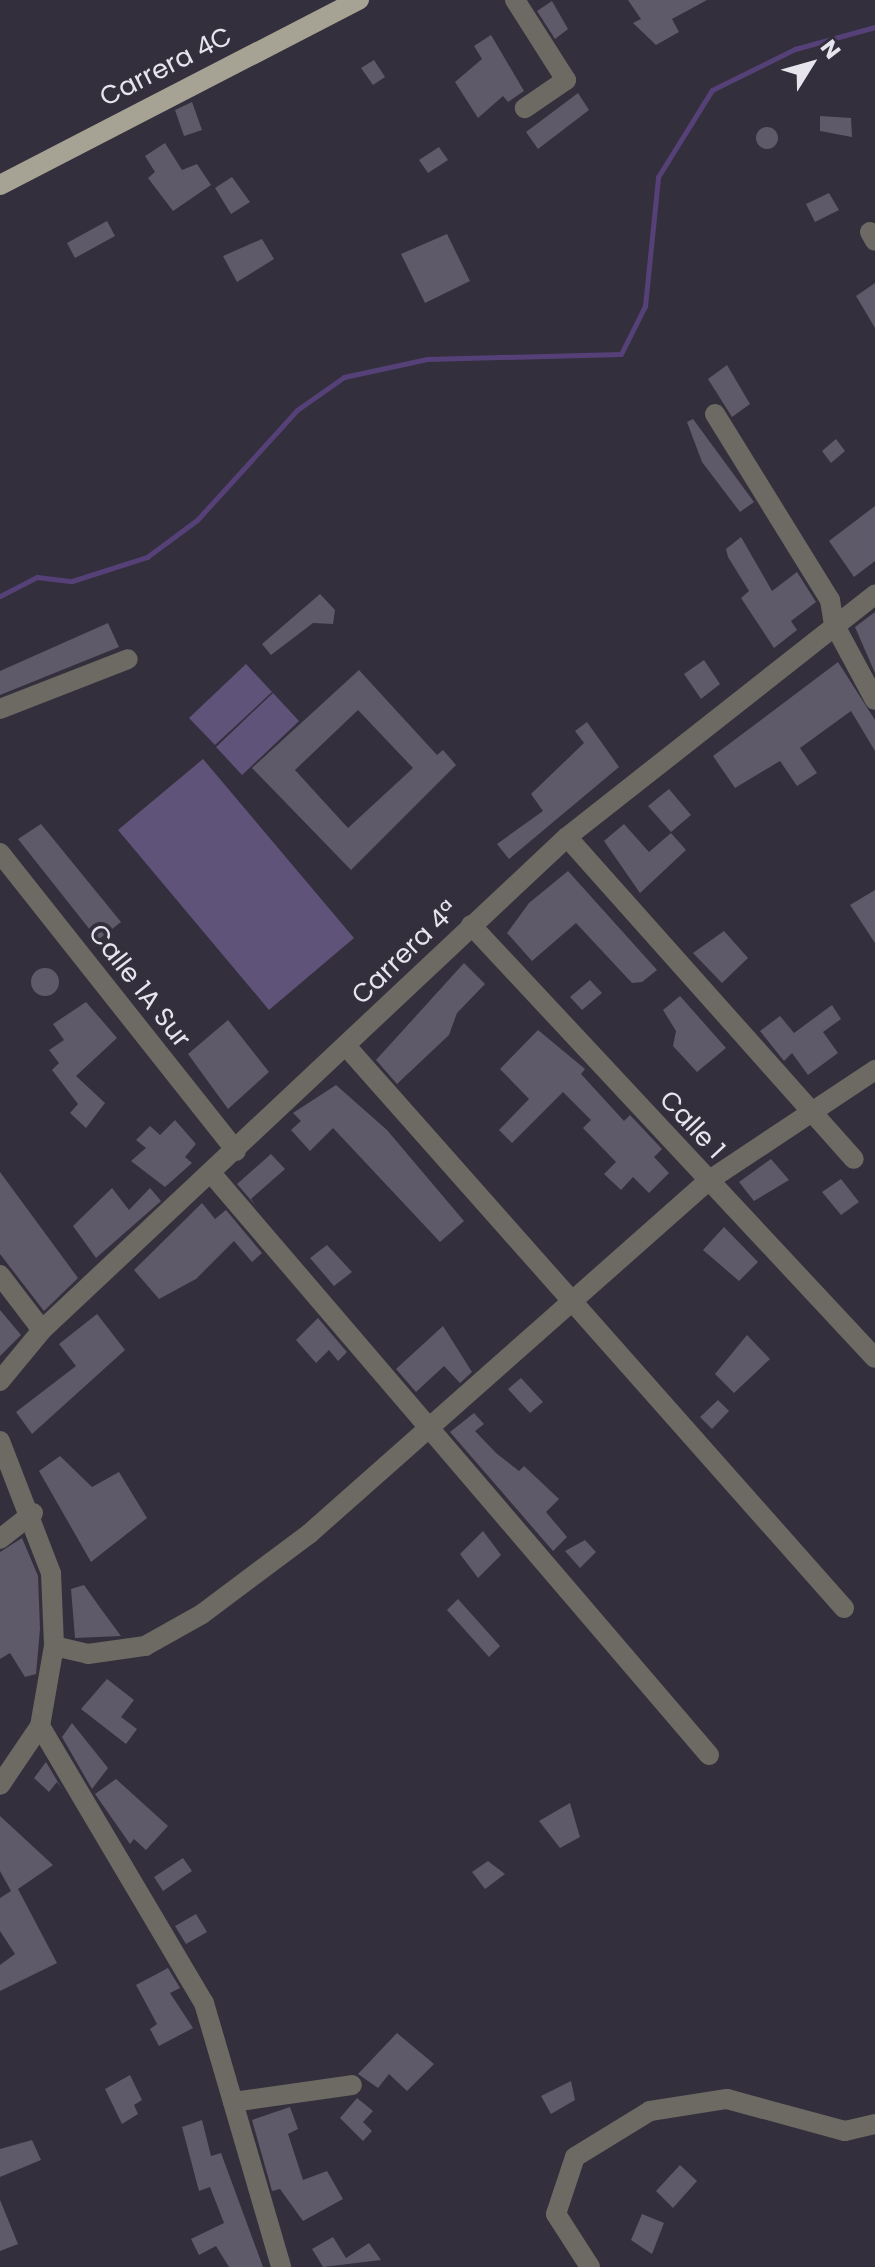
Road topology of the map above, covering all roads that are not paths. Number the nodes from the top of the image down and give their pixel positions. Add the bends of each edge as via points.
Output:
1 (359, 0) edge
2 (515, 0) edge
3 (525, 108) dead end
4 (0, 185) edge
5 (715, 414) dead end
6 (875, 595) edge
7 (834, 624) junction
8 (128, 659) dead end
9 (875, 700) edge
10 (0, 709) edge
11 (567, 837) junction
12 (0, 853) edge
13 (471, 925) junction
14 (346, 1046) junction
15 (875, 1070) edge
16 (811, 1113) junction
17 (236, 1151) junction
18 (854, 1159) dead end
19 (211, 1173) junction
20 (708, 1181) junction
21 (0, 1275) edge
22 (572, 1299) junction
23 (42, 1330) junction
24 (875, 1358) edge
25 (0, 1381) edge
26 (431, 1426) junction
27 (0, 1441) edge
28 (33, 1513) junction
29 (0, 1539) edge
30 (844, 1608) dead end
31 (54, 1646) junction
32 (40, 1726) junction
33 (709, 1755) dead end
34 (0, 1785) edge
35 (352, 2085) dead end
36 (233, 2102) junction
37 (875, 2124) edge
38 (281, 2267) edge
39 (590, 2267) edge

1 - 4 main road, Carrera 4C
2 - 3 street via 566,80
5 - 7 street via 830,600
6 - 7 street, Carrera 4ª
7 - 9 street
7 - 11 street, Carrera 4ª
8 - 10 street
11 - 13 street, Carrera 4ª
11 - 16 street
12 - 17 street, Calle 1A Sur
13 - 14 street, Carrera 4ª
13 - 20 street, Calle 1
14 - 17 street, Carrera 4ª
14 - 22 street
15 - 16 street
16 - 18 street
16 - 20 street
17 - 19 street, Carrera 4ª
19 - 23 street, Carrera 4ª
19 - 26 street
20 - 22 street
20 - 24 street, Calle 1
21 - 23 street
22 - 26 street
22 - 30 street
23 - 25 street, Carrera 4ª
26 - 31 street via 202,1614 145,1646 88,1654
26 - 33 street
27 - 28 street
28 - 29 street
28 - 31 street via 51,1573
31 - 32 street
32 - 34 street
32 - 36 street via 204,2003
35 - 36 street
36 - 38 street
37 - 39 street via 845,2131 727,2099 650,2111 575,2157 556,2214

